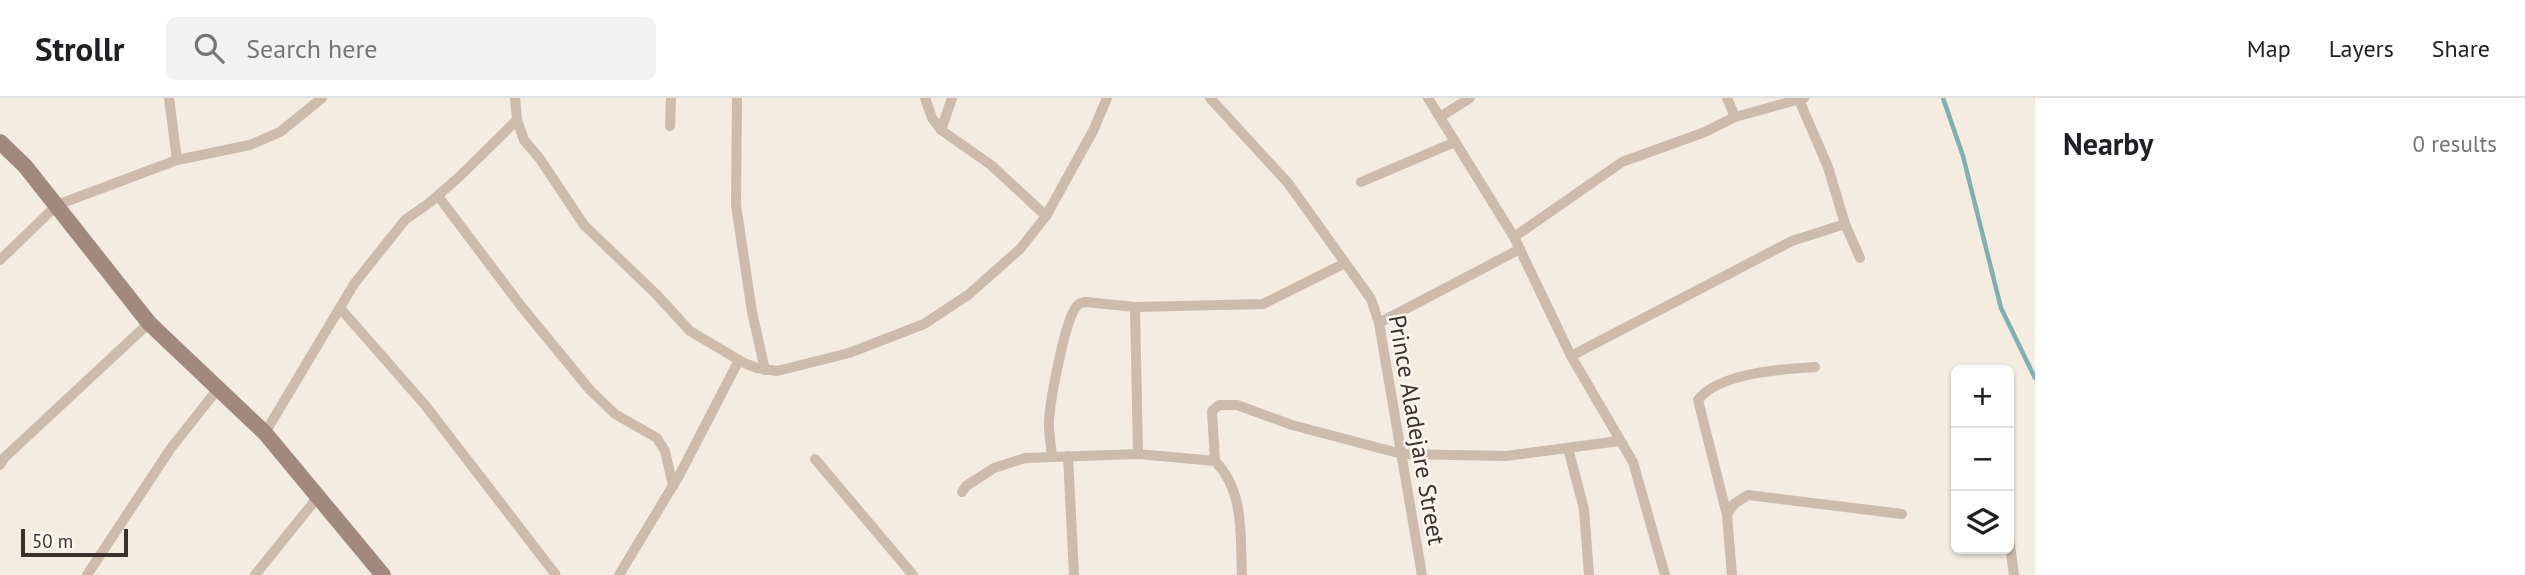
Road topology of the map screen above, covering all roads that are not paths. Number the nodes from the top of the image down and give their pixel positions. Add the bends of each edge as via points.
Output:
1 (169, 98) edge
2 (322, 98) edge
3 (514, 98) edge
4 (671, 98) edge
5 (737, 98) edge
6 (925, 98) edge
7 (953, 98) edge
8 (1107, 98) edge
9 (1210, 98) edge
10 (1428, 98) edge
11 (1471, 98) edge
12 (1727, 98) edge
13 (1802, 99) edge
14 (1440, 117) junction
15 (1735, 117) junction
16 (517, 120) junction
17 (670, 126) dead end
18 (941, 130) junction
19 (0, 142) edge
20 (1455, 142) junction
21 (177, 160) junction
22 (1361, 181) dead end
23 (438, 196) junction
24 (57, 205) junction
25 (1046, 216) junction
26 (1845, 224) junction
27 (1514, 237) junction
28 (1520, 249) junction
29 (1860, 258) dead end
30 (0, 260) edge
31 (1345, 263) junction
32 (1135, 307) junction
33 (340, 309) junction
34 (149, 323) junction
35 (1379, 323) junction
36 (1571, 356) junction
37 (739, 360) junction
38 (1815, 367) dead end
39 (765, 370) junction
40 (217, 390) junction
41 (265, 433) junction
42 (1619, 441) junction
43 (1568, 448) junction
44 (1138, 454) junction
45 (1402, 454) junction
46 (1068, 456) junction
47 (1052, 457) junction
48 (815, 459) dead end
49 (1215, 461) junction
50 (0, 465) edge
51 (673, 486) junction
52 (962, 492) dead end
53 (317, 498) junction
54 (1902, 514) dead end
55 (1727, 515) junction
56 (2011, 554) edge
57 (87, 575) edge
58 (255, 575) edge
59 (383, 575) edge
60 (556, 575) edge
61 (619, 575) edge
62 (913, 575) edge
63 (1074, 575) edge
64 (1242, 575) edge
65 (1422, 575) edge
66 (1590, 575) edge
67 (1665, 575) edge
68 (1732, 575) edge
69 (2014, 575) edge

1 - 21 street
2 - 21 street via 280,132 250,145
3 - 16 street
4 - 17 street
5 - 39 street via 736,205
6 - 18 street
7 - 18 street
8 - 25 street
9 - 31 street, Prince Aladejare Street via 1288,183
10 - 14 street
11 - 14 street
12 - 15 street
13 - 15 street
13 - 26 street
14 - 20 street
15 - 27 street via 1622,162
16 - 23 street
16 - 37 street via 524,140 584,225 690,331
18 - 25 street
19 - 24 street
20 - 22 street
20 - 27 street
21 - 24 street
23 - 33 street via 405,219
23 - 51 street via 590,390 615,414 657,438
24 - 30 street
24 - 34 street
25 - 39 street via 1010,258 968,295 924,324 849,353
26 - 29 street
26 - 36 street via 1792,242
27 - 28 street
28 - 35 street
28 - 36 street
31 - 32 street via 1263,304
31 - 35 street, Prince Aladejare Street via 1371,299
32 - 44 street
32 - 47 street via 1086,302 1075,309 1049,424
33 - 41 street
33 - 60 street via 425,405
34 - 40 street
34 - 50 street
35 - 45 street, Prince Aladejare Street
36 - 42 street
37 - 39 street
37 - 51 street
38 - 55 street via 1786,368 1717,384 1698,400
40 - 41 street
40 - 57 street via 171,448
41 - 53 street
42 - 43 street
42 - 67 street via 1637,472
43 - 45 street via 1506,456
43 - 66 street via 1584,509
44 - 46 street
44 - 49 street
45 - 49 street via 1225,404 1212,411
45 - 65 street, Prince Aladejare Street
46 - 47 street
46 - 63 street
47 - 52 street via 1025,458 994,468
48 - 62 street
49 - 64 street via 1230,479 1239,509
51 - 61 street
53 - 58 street
53 - 59 street
54 - 55 street via 1748,495
55 - 68 street
56 - 69 street

